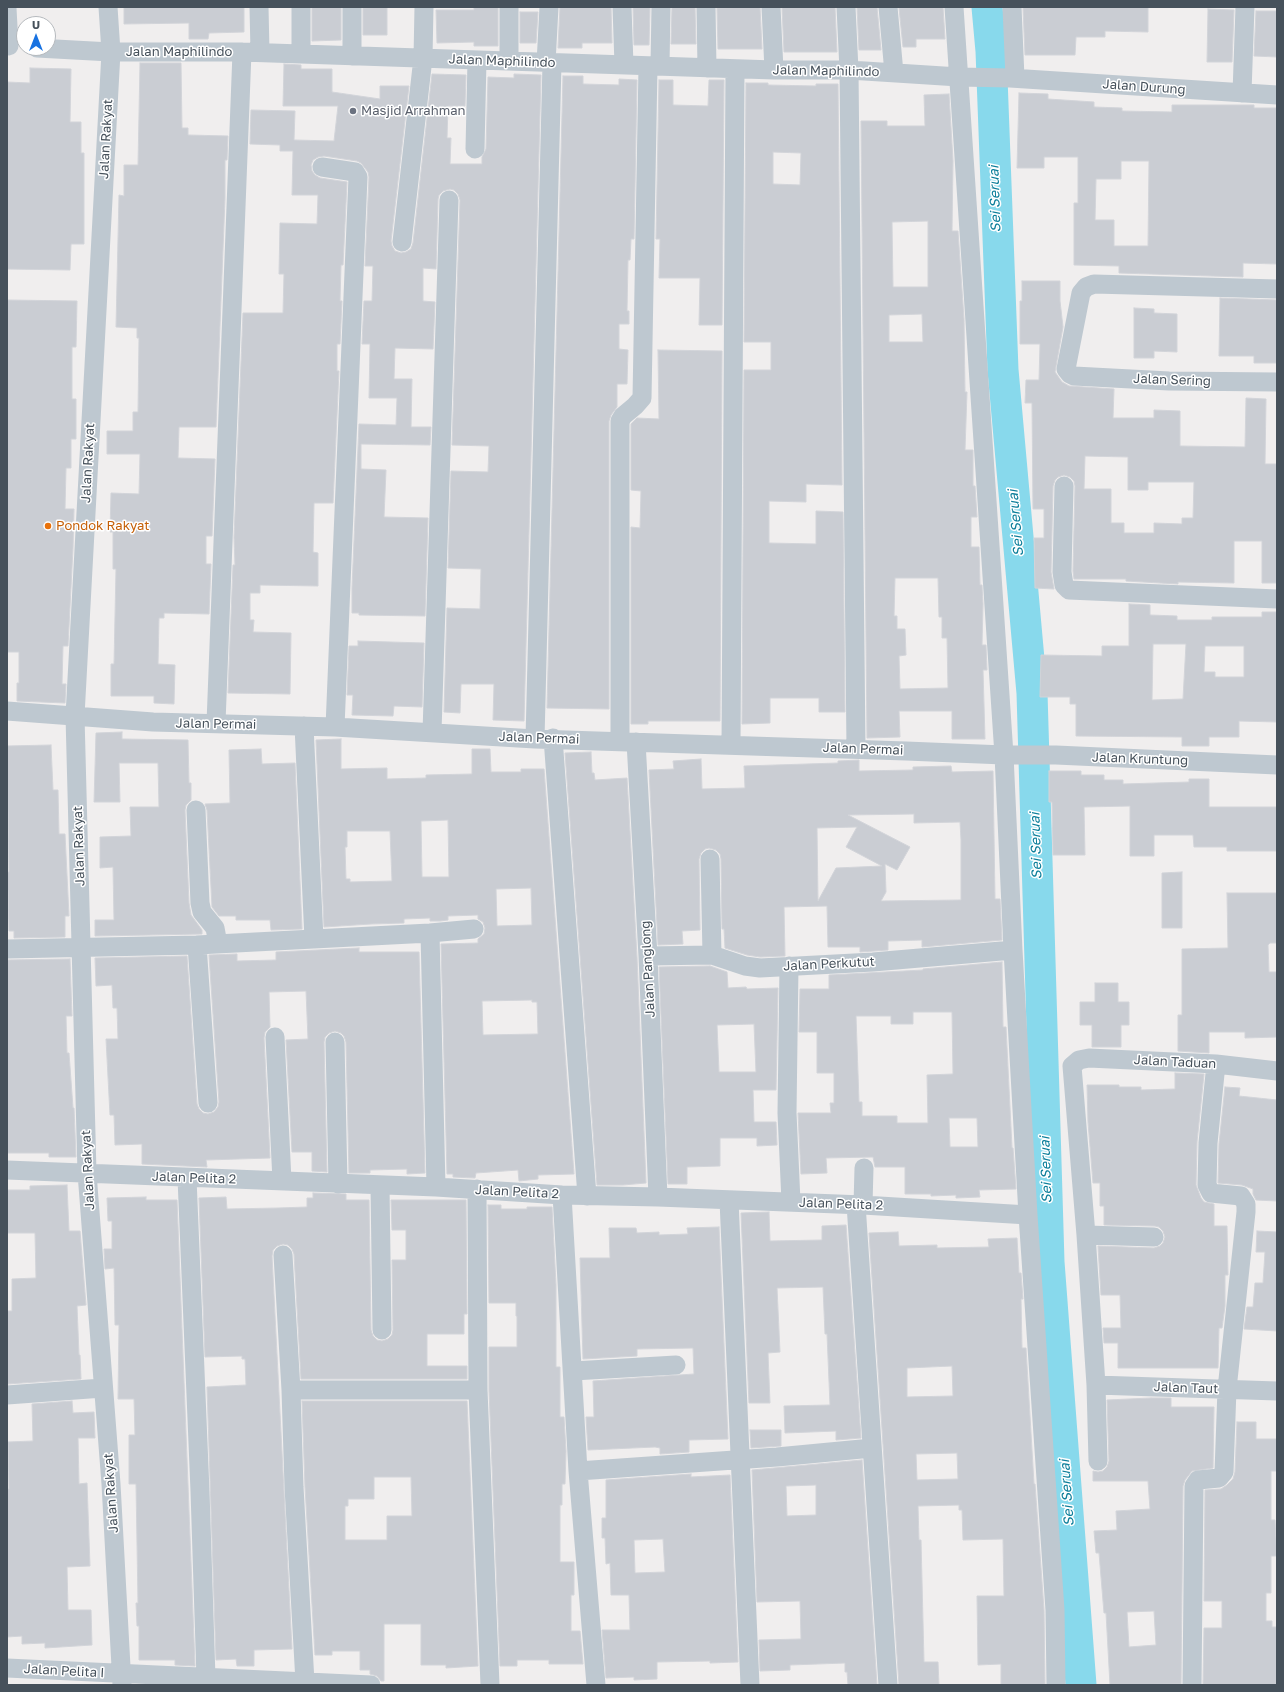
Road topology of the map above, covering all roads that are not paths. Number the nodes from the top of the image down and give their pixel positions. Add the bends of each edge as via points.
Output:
1 (108, 7) edge
2 (259, 7) edge
3 (301, 7) edge
4 (352, 7) edge
5 (424, 7) edge
6 (509, 7) edge
7 (548, 7) edge
8 (622, 7) edge
9 (661, 7) edge
10 (706, 7) edge
11 (771, 7) edge
12 (846, 7) edge
13 (888, 7) edge
14 (954, 7) edge
15 (1012, 7) edge
16 (1245, 7) edge
17 (7, 8) edge
18 (13, 47) edge
19 (56, 49) edge
20 (111, 52) junction
21 (251, 52) junction
22 (301, 54) junction
23 (352, 56) junction
24 (423, 58) junction
25 (477, 60) junction
26 (509, 62) junction
27 (549, 63) junction
28 (624, 65) junction
29 (654, 66) junction
30 (707, 68) junction
31 (735, 69) junction
32 (774, 70) junction
33 (849, 70) junction
34 (894, 73) junction
35 (963, 77) junction
36 (1013, 78) junction
37 (1242, 93) junction
38 (1277, 95) edge
39 (475, 149) dead end
40 (322, 167) dead end
41 (448, 200) dead end
42 (402, 242) dead end
43 (1277, 289) edge
44 (1277, 382) edge
45 (1064, 486) dead end
46 (1277, 599) edge
47 (7, 711) edge
48 (75, 716) junction
49 (216, 724) junction
50 (304, 726) junction
51 (335, 727) junction
52 (432, 732) junction
53 (544, 739) junction
54 (628, 741) junction
55 (731, 745) junction
56 (856, 749) junction
57 (1005, 755) junction
58 (1277, 765) edge
59 (196, 810) dead end
60 (710, 859) dead end
61 (474, 929) dead end
62 (430, 933) junction
63 (314, 939) junction
64 (218, 944) junction
65 (197, 945) junction
66 (82, 948) junction
67 (7, 949) edge
68 (1013, 950) junction
69 (712, 955) junction
70 (648, 956) junction
71 (789, 966) junction
72 (275, 1037) dead end
73 (335, 1042) dead end
74 (1216, 1064) junction
75 (1277, 1071) edge
76 (208, 1103) dead end
77 (864, 1168) dead end
78 (7, 1170) edge
79 (87, 1173) junction
80 (187, 1178) junction
81 (282, 1181) junction
82 (338, 1184) junction
83 (380, 1186) junction
84 (436, 1187) junction
85 (477, 1190) junction
86 (562, 1195) junction
87 (587, 1196) junction
88 (658, 1197) junction
89 (728, 1200) junction
90 (791, 1202) junction
91 (859, 1205) junction
92 (1028, 1214) junction
93 (1086, 1235) junction
94 (1154, 1237) dead end
95 (283, 1256) dead end
96 (382, 1330) dead end
97 (676, 1365) dead end
98 (573, 1371) junction
99 (1096, 1385) junction
100 (103, 1388) junction
101 (1227, 1389) junction
102 (291, 1390) junction
103 (478, 1390) junction
104 (1277, 1391) edge
105 (7, 1395) edge
106 (872, 1448) junction
107 (740, 1459) junction
108 (1098, 1461) dead end
109 (578, 1471) junction
110 (7, 1668) edge
111 (206, 1678) junction
112 (122, 1679) edge
113 (305, 1682) junction
114 (281, 1683) edge
115 (372, 1685) edge
116 (490, 1685) edge
117 (596, 1685) edge
118 (750, 1685) edge
119 (888, 1685) edge
120 (1056, 1685) edge
121 (1192, 1685) edge

1 - 20 street, Jalan Rakyat
2 - 21 street
3 - 22 street
4 - 23 street
5 - 24 street
6 - 26 street
7 - 27 street
8 - 28 street
9 - 29 street, Jalan Panglong
10 - 30 street
11 - 32 street
12 - 33 street
13 - 34 street
14 - 35 street
15 - 36 street
16 - 37 street
17 - 18 street
19 - 20 street, Jalan Maphilindo
20 - 21 street, Jalan Maphilindo
20 - 48 street, Jalan Rakyat
21 - 22 street, Jalan Maphilindo
21 - 49 street
22 - 23 street, Jalan Maphilindo
23 - 24 street, Jalan Maphilindo
24 - 25 street, Jalan Maphilindo
24 - 42 street
25 - 26 street, Jalan Maphilindo
25 - 39 street
26 - 27 street, Jalan Maphilindo
27 - 28 street, Jalan Maphilindo
27 - 53 street
28 - 29 street, Jalan Maphilindo
29 - 30 street, Jalan Maphilindo
29 - 54 street, Jalan Panglong via 642,398 620,421
30 - 31 street, Jalan Maphilindo
31 - 32 street, Jalan Maphilindo
31 - 55 street
32 - 33 street, Jalan Maphilindo
33 - 34 street, Jalan Maphilindo
33 - 56 street
34 - 35 street, Jalan Maphilindo
35 - 36 street, Jalan Maphilindo
35 - 57 street
36 - 37 street, Jalan Durung
37 - 38 street, Jalan Durung
40 - 51 street via 355,172 358,177
41 - 52 street
43 - 44 street, Jalan Sering via 1094,284 1086,287 1082,294 1067,362 1067,372 1074,376 1169,381
45 - 46 street via 1062,572 1064,585 1069,590
47 - 48 street, Jalan Permai
48 - 49 street, Jalan Permai
48 - 66 street, Jalan Rakyat
49 - 50 street, Jalan Permai
50 - 51 street, Jalan Permai
50 - 63 street
51 - 52 street, Jalan Permai
52 - 53 street, Jalan Permai
53 - 54 street, Jalan Permai
53 - 87 street
54 - 55 street, Jalan Permai
54 - 70 street, Jalan Panglong
55 - 56 street, Jalan Permai
56 - 57 street, Jalan Permai
57 - 58 street, Jalan Kruntung
57 - 68 street
59 - 64 street via 200,903 202,912 217,932
60 - 69 street
61 - 62 street
62 - 63 street
62 - 84 street
63 - 64 street
64 - 65 street
65 - 66 street
65 - 76 street
66 - 67 street
66 - 79 street, Jalan Rakyat
68 - 71 street, Jalan Perkutut
68 - 92 street
69 - 70 street, Jalan Perkutut
69 - 71 street, Jalan Perkutut via 745,966
70 - 88 street, Jalan Panglong
71 - 90 street via 787,1113
72 - 81 street
73 - 82 street
74 - 75 street, Jalan Taduan
74 - 93 street, Jalan Taduan via 1089,1058 1073,1064 1071,1070
74 - 101 street via 1208,1143 1207,1185 1209,1192 1241,1196 1246,1204
77 - 91 street
78 - 79 street, Jalan Pelita 2
79 - 80 street, Jalan Pelita 2
79 - 100 street, Jalan Rakyat
80 - 81 street, Jalan Pelita 2
80 - 111 street
81 - 82 street, Jalan Pelita 2
82 - 83 street, Jalan Pelita 2
83 - 84 street, Jalan Pelita 2
83 - 96 street
84 - 85 street, Jalan Pelita 2
85 - 86 street, Jalan Pelita 2
85 - 103 street
86 - 87 street, Jalan Pelita 2
86 - 98 street
87 - 88 street, Jalan Pelita 2
88 - 89 street, Jalan Pelita 2
89 - 90 street, Jalan Pelita 2
89 - 107 street
90 - 91 street, Jalan Pelita 2
91 - 92 street, Jalan Pelita 2
91 - 106 street
92 - 120 street via 1055,1610
93 - 94 street
93 - 99 street
95 - 102 street
97 - 98 street
98 - 109 street
99 - 101 street, Jalan Taut
99 - 108 street
100 - 105 street
100 - 112 street, Jalan Rakyat
101 - 104 street, Jalan Taut
101 - 121 street via 1223,1475 1219,1478 1198,1480 1194,1486
102 - 103 street
102 - 113 street
103 - 116 street
106 - 107 street
106 - 119 street
107 - 109 street
107 - 118 street
109 - 117 street
110 - 112 street, Jalan Pelita I
111 - 112 street, Jalan Pelita I
111 - 114 street, Jalan Pelita I
113 - 114 street, Jalan Pelita I
113 - 115 street, Jalan Pelita I

